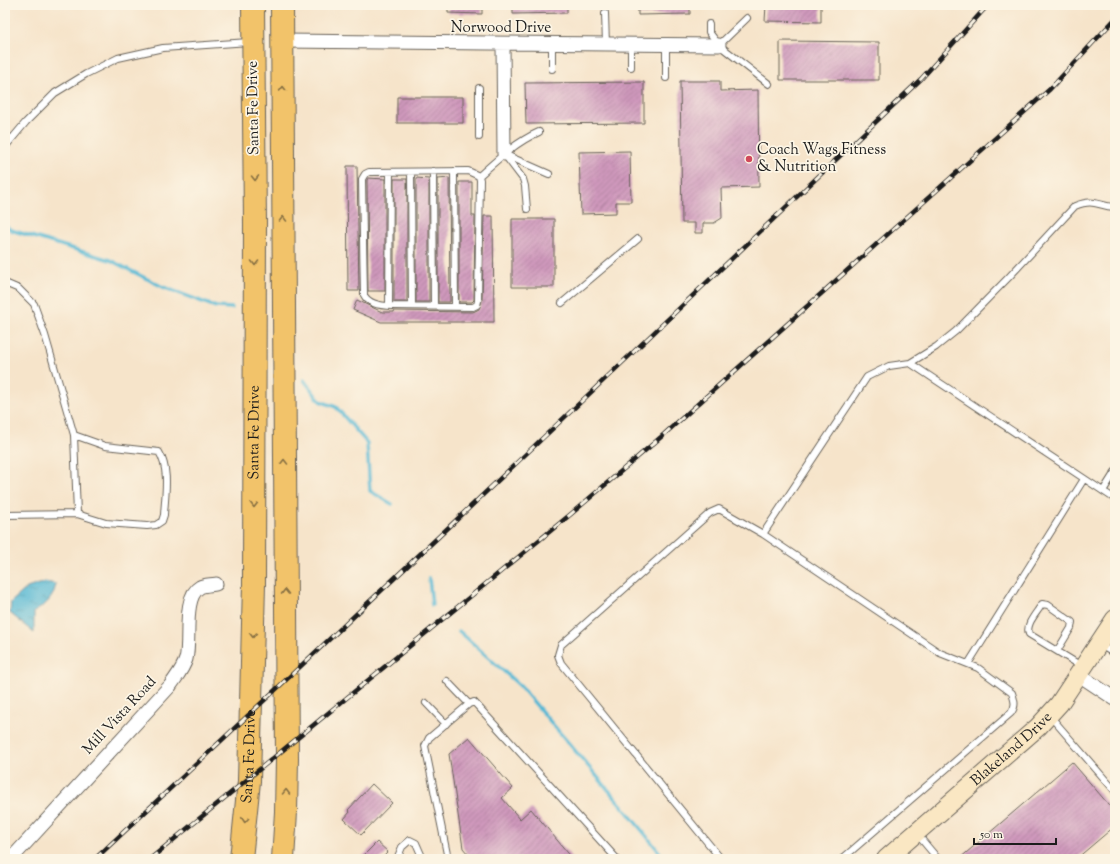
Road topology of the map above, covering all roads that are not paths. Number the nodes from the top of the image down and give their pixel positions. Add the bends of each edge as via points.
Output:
1 (253, 5) edge
2 (258, 5) edge
3 (282, 5) edge
4 (605, 13) dead end
5 (746, 18) dead end
6 (709, 24) dead end
7 (253, 41) junction
8 (282, 41) junction
9 (504, 44) junction
10 (552, 44) junction
11 (606, 45) junction
12 (631, 45) junction
13 (666, 45) junction
14 (719, 45) junction
15 (631, 67) dead end
16 (552, 69) dead end
17 (666, 78) dead end
18 (769, 84) dead end
19 (479, 88) dead end
20 (539, 132) dead end
21 (5, 134) edge
22 (479, 137) dead end
23 (11, 140) junction
24 (5, 147) edge
25 (504, 154) junction
26 (433, 171) junction
27 (454, 171) junction
28 (390, 172) junction
29 (411, 172) junction
30 (549, 174) dead end
31 (479, 176) junction
32 (1115, 207) edge
33 (527, 209) dead end
34 (638, 239) dead end
35 (5, 283) edge
36 (562, 303) dead end
37 (389, 306) junction
38 (412, 306) junction
39 (434, 306) junction
40 (455, 306) junction
41 (910, 363) junction
42 (74, 435) junction
43 (1115, 472) edge
44 (1084, 479) junction
45 (1103, 491) junction
46 (1115, 499) edge
47 (77, 514) junction
48 (5, 515) edge
49 (763, 534) junction
50 (216, 584) dead end
51 (1115, 619) edge
52 (1099, 644) junction
53 (1057, 651) junction
54 (1115, 654) edge
55 (968, 664) junction
56 (1082, 671) junction
57 (447, 681) dead end
58 (1115, 699) edge
59 (426, 703) dead end
60 (469, 704) junction
61 (1049, 715) junction
62 (446, 724) junction
63 (1115, 791) edge
64 (916, 833) junction
65 (11, 859) edge
66 (241, 859) edge
67 (283, 859) edge
68 (397, 859) edge
69 (423, 859) edge
70 (448, 859) edge
71 (617, 859) edge
72 (721, 859) edge
73 (842, 859) edge
74 (886, 859) edge
75 (938, 859) edge

1 - 7 highway, Santa Fe Drive
2 - 8 highway via 264,29 272,38
3 - 8 highway, Santa Fe Drive
4 - 11 lane
5 - 14 lane
6 - 14 lane via 709,32
7 - 23 lane via 163,48 118,58 55,93
7 -> 66 highway, Santa Fe Drive via 254,584 249,781
8 - 9 street, Norwood Drive
67 -> 8 highway, Santa Fe Drive via 287,751
9 - 10 street, Norwood Drive
9 - 25 street
10 - 11 street, Norwood Drive
10 - 16 lane
11 - 12 street, Norwood Drive
12 - 13 street, Norwood Drive
12 - 15 lane
13 - 14 street, Norwood Drive
13 - 17 lane
14 - 18 lane
19 - 22 lane
20 - 25 lane
21 - 23 lane
23 - 24 lane
25 - 30 lane
25 - 31 lane
25 - 33 lane via 523,179
26 - 27 lane
26 - 29 lane
26 - 39 lane
27 - 31 lane via 468,171
27 - 40 lane
28 - 29 lane
28 - 37 lane
28 - 37 lane via 369,172 364,174 362,179 364,295 368,301
29 - 38 lane
31 - 40 lane via 478,301 473,306
32 - 41 lane via 1093,202 1075,206 956,330 936,347
34 - 36 lane
35 - 42 lane via 19,289 34,304
37 - 38 lane
38 - 39 lane
39 - 40 lane
41 - 44 lane
41 - 49 lane via 889,366 867,377
42 - 47 lane
42 - 47 lane via 105,446 159,452 166,468 164,515 162,521 156,525 106,523
43 - 45 lane
44 - 45 lane
44 - 55 lane
45 - 46 lane
47 - 48 lane
49 - 55 lane via 940,653
49 - 72 lane via 719,509 710,513 560,645 558,655 560,663
50 - 65 street, Mill Vista Road via 200,587 193,595 189,608 186,659 170,686
51 - 52 street, Blakeland Drive
52 - 54 lane
52 - 56 street, Blakeland Drive
53 - 53 lane via 1029,634 1027,630 1042,604 1048,605 1072,622
53 - 56 lane
55 - 73 lane via 978,668 1012,693 1015,707
56 - 58 street
56 - 61 street, Blakeland Drive
57 - 60 lane
59 - 62 lane
60 - 62 lane
60 - 71 lane via 474,702
61 - 63 lane
61 - 64 street, Blakeland Drive
62 - 70 lane via 429,738 425,746
64 - 74 street, Blakeland Drive
64 - 75 lane
68 - 69 lane via 402,847 410,840 416,843

